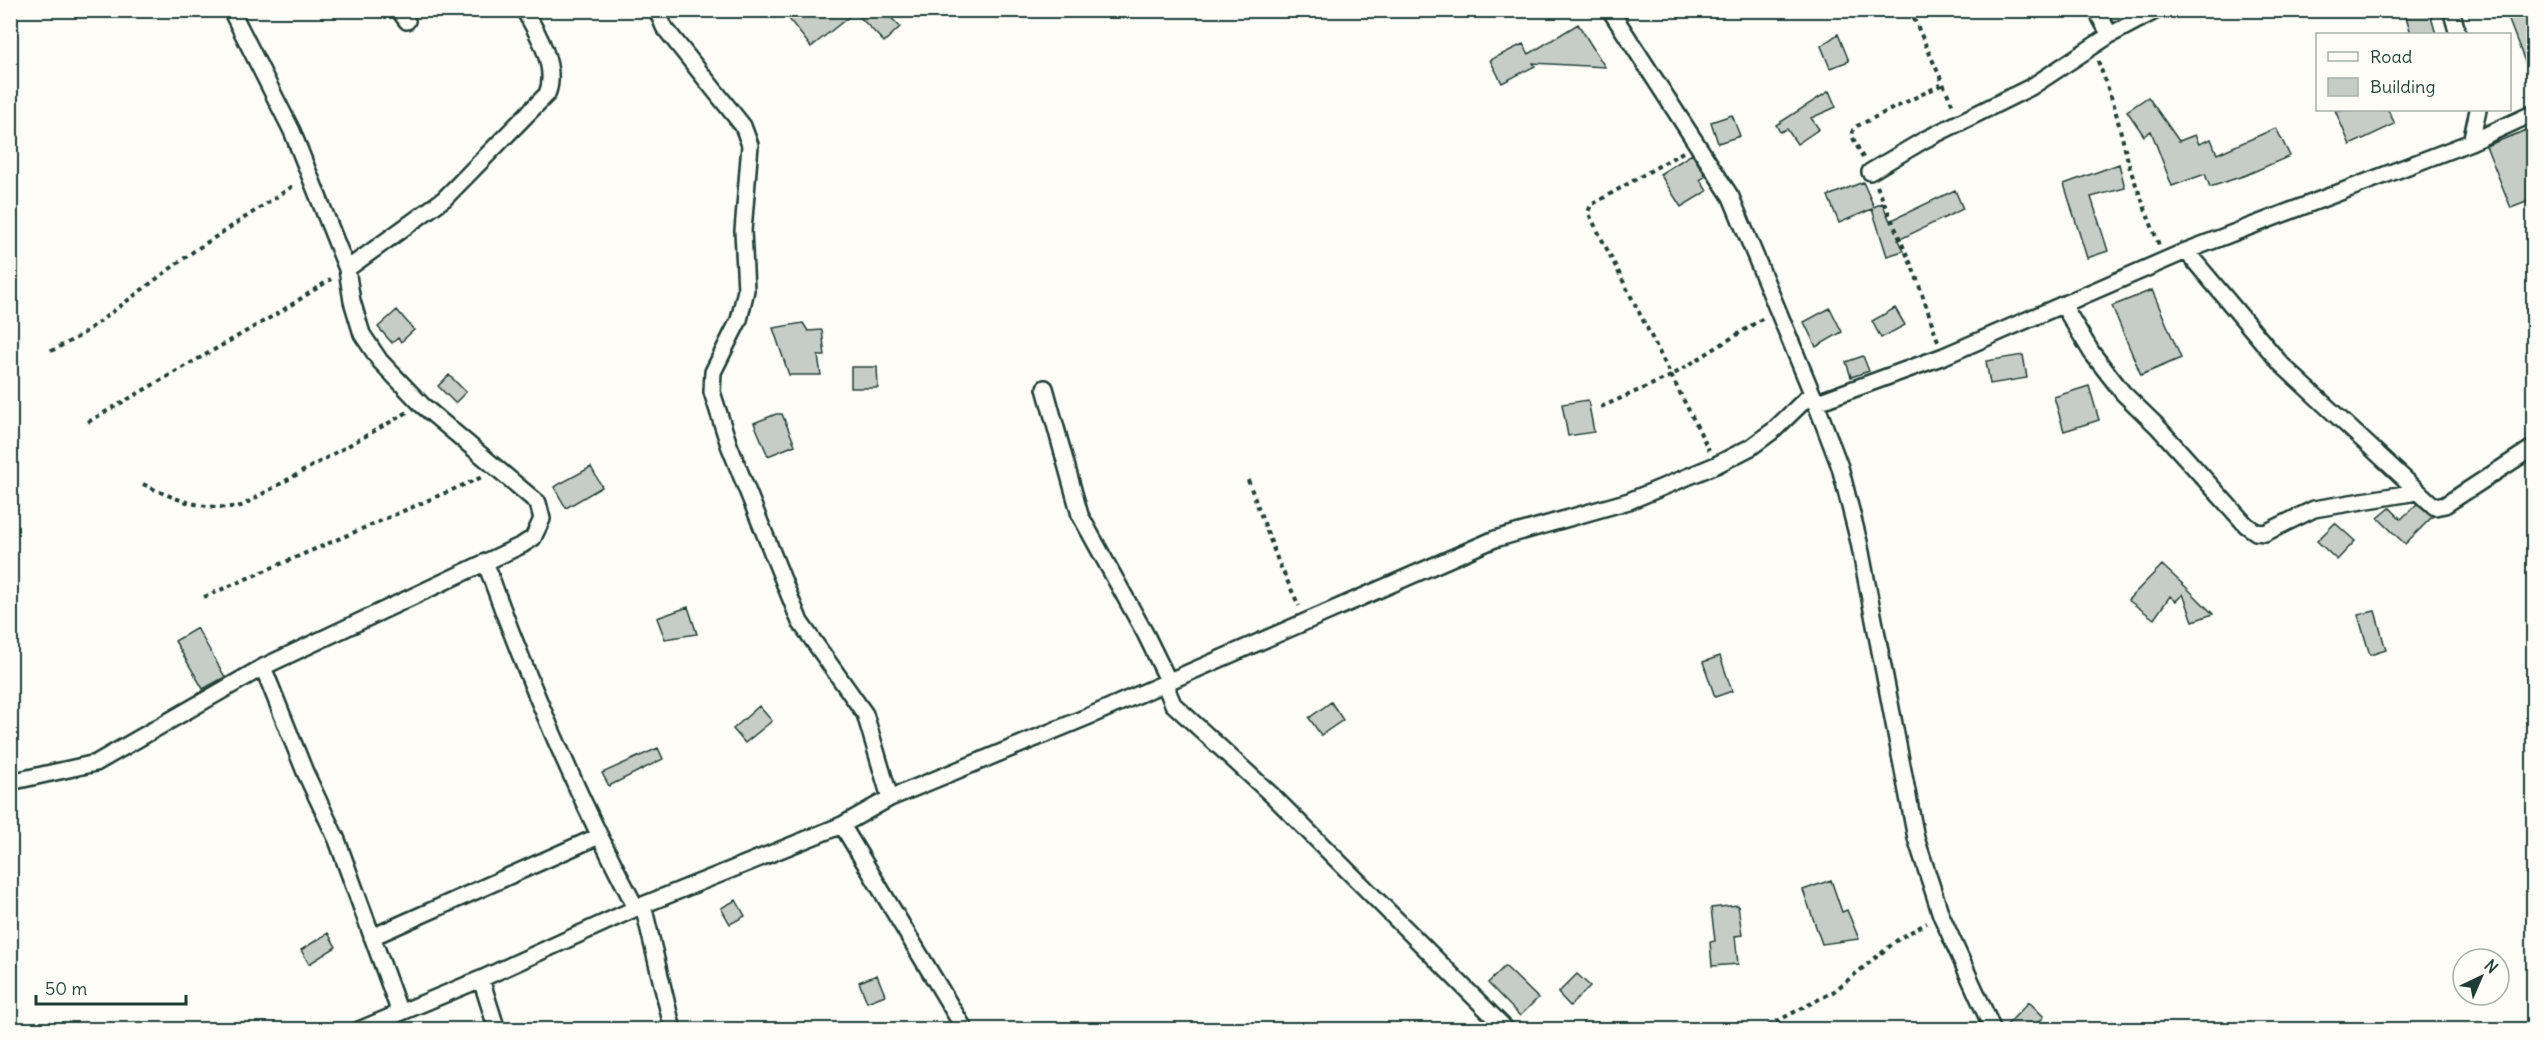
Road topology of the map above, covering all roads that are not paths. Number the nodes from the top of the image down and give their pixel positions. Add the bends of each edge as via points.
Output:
1 (231, 10) edge
2 (524, 10) edge
3 (657, 10) edge
4 (1610, 10) edge
5 (2096, 10) edge
6 (2157, 10) edge
7 (2451, 10) edge
8 (2458, 33) edge
9 (2110, 35) junction
10 (2478, 111) edge
11 (2534, 112) edge
12 (2471, 142) junction
13 (1870, 172) road end
14 (2186, 251) junction
15 (347, 269) junction
16 (2063, 305) junction
17 (1046, 388) dead end
18 (1814, 398) junction
19 (2534, 447) edge
20 (2417, 492) junction
21 (486, 564) junction
22 (263, 667) junction
23 (1168, 680) junction
24 (10, 782) edge
25 (890, 798) junction
26 (842, 825) junction
27 (599, 836) junction
28 (640, 907) junction
29 (372, 937) junction
30 (481, 979) junction
31 (400, 1013) junction
32 (359, 1029) edge
33 (497, 1029) edge
34 (673, 1029) edge
35 (965, 1029) edge
36 (1507, 1029) edge
37 (1993, 1029) edge

1 - 15 street via 265,75
2 - 15 street via 550,68 547,94 444,200
3 - 25 street via 664,27 744,126 750,145 743,231 746,290 739,320 713,372 712,392 729,445 800,622 865,714
4 - 18 street via 1731,197
5 - 9 street
6 - 9 street
7 - 8 street
9 - 13 street via 2031,87
10 - 12 street
11 - 12 street
12 - 14 street
14 - 16 street
14 - 20 street via 2281,364
15 - 21 street via 362,334 380,361 422,405 538,503 542,519 533,538
16 - 18 street via 1944,356
16 - 20 street via 2092,353 2123,393 2256,532 2265,533 2322,507
17 - 23 street via 1080,515 1117,578
18 - 23 street via 1751,447 1716,465 1629,501 1495,539
18 - 37 street via 1840,467 1859,542 1916,838 1941,915
19 - 20 street via 2445,505 2435,507
21 - 22 street
21 - 27 street via 515,646
22 - 24 street via 96,763
22 - 29 street via 337,840
23 - 25 street
23 - 36 street via 1173,704 1274,797
25 - 26 street
26 - 28 street
26 - 35 street
27 - 28 street
27 - 29 street
28 - 30 street
28 - 34 street
29 - 31 street
30 - 31 street
30 - 33 street
31 - 32 street

